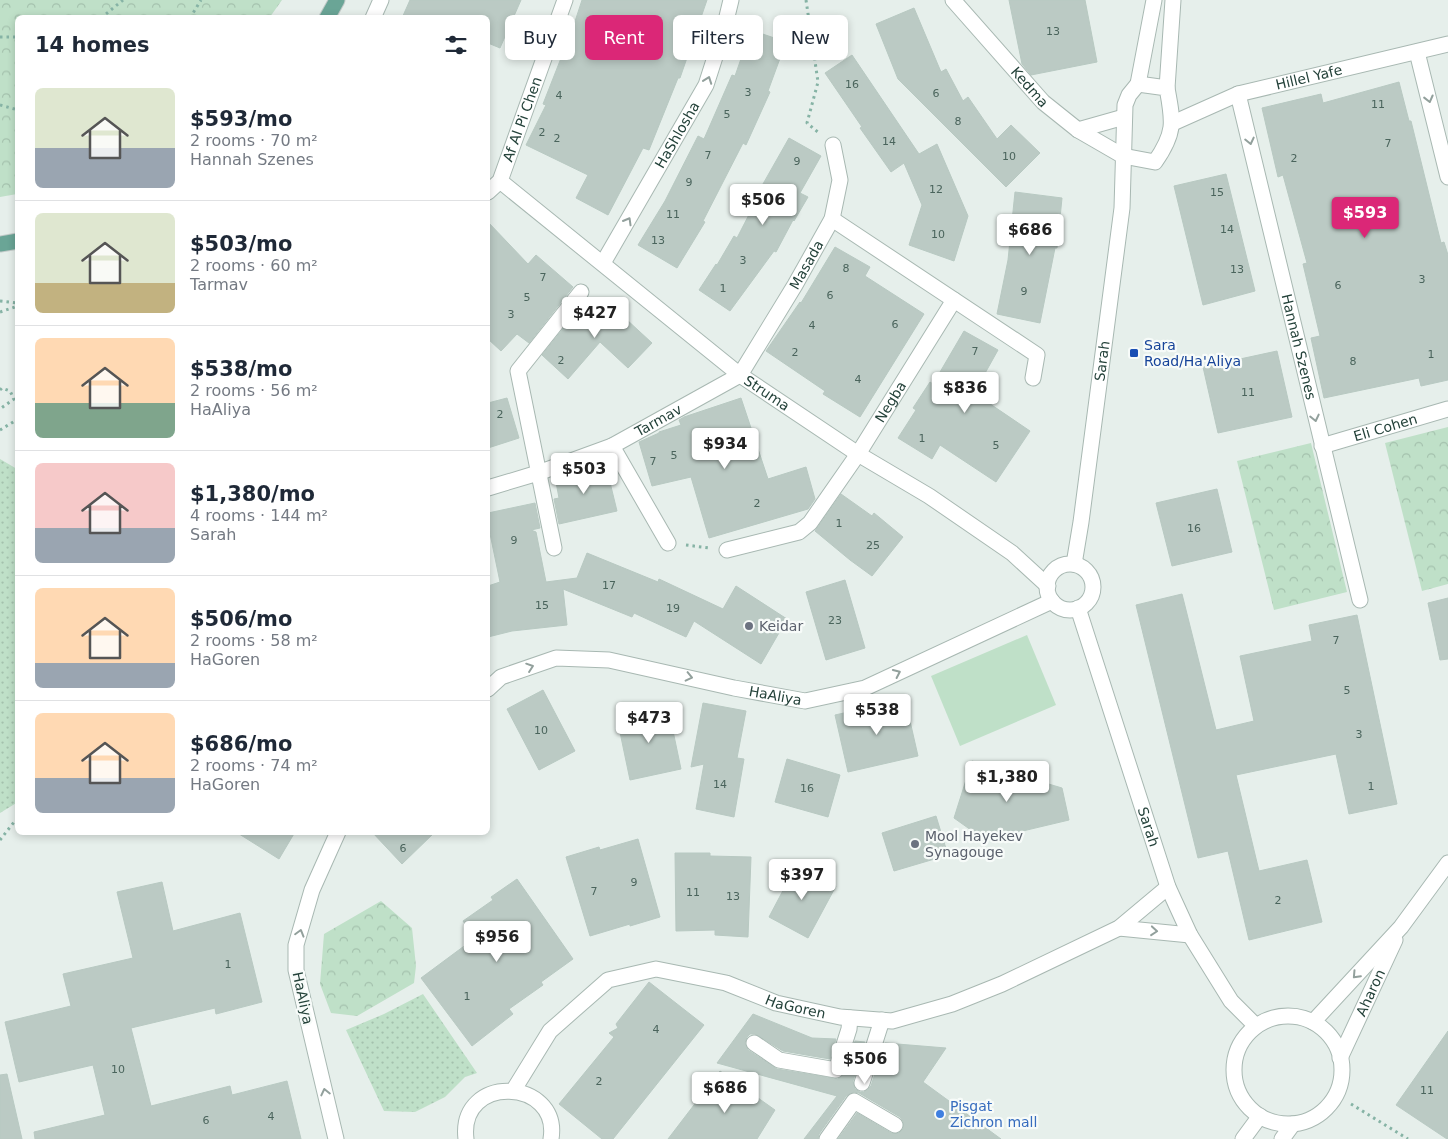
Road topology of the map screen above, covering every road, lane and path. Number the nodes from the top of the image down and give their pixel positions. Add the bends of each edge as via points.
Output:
1 (123, 0) edge
2 (201, 0) edge
3 (337, 0) edge
4 (381, 0) edge
5 (565, 0) edge
6 (731, 0) edge
7 (806, 0) edge
8 (953, 0) edge
9 (1154, 0) edge
10 (1173, 0) edge
11 (105, 15) edge
12 (192, 15) edge
13 (329, 15) edge
14 (374, 15) edge
15 (0, 37) edge
16 (15, 37) edge
17 (1448, 44) edge
18 (1417, 52) junction
19 (1138, 84) junction
20 (1167, 88) junction
21 (1238, 94) junction
22 (0, 105) edge
23 (15, 109) edge
24 (1124, 117) junction
25 (1173, 123) junction
26 (1078, 130) junction
27 (833, 145) joint
28 (1123, 156) junction
29 (1448, 177) edge
30 (500, 181) junction
31 (490, 190) edge
32 (832, 219) junction
33 (15, 242) edge
34 (0, 244) edge
35 (603, 264) junction
36 (581, 292) dead end
37 (0, 300) edge
38 (954, 300) junction
39 (15, 304) edge
40 (15, 306) edge
41 (0, 312) edge
42 (740, 375) junction
43 (1033, 378) dead end
44 (0, 390) edge
45 (1448, 409) edge
46 (0, 410) edge
47 (15, 421) edge
48 (0, 430) edge
49 (612, 446) junction
50 (1322, 446) junction
51 (858, 454) junction
52 (538, 473) junction
53 (490, 487) edge
54 (668, 543) joint
55 (554, 548) dead end
56 (727, 550) joint
57 (1074, 564) junction
58 (1048, 586) junction
59 (1360, 600) dead end
60 (1052, 601) junction
61 (1078, 608) junction
62 (490, 687) edge
63 (15, 821) edge
64 (337, 835) edge
65 (0, 840) edge
66 (1448, 863) edge
67 (1168, 887) junction
68 (1401, 927) junction
69 (1119, 928) junction
70 (1190, 935) junction
71 (850, 1018) junction
72 (882, 1020) junction
73 (1313, 1022) junction
74 (1256, 1026) junction
75 (754, 1043) dead end
76 (1340, 1058) junction
77 (862, 1083) dead end
78 (513, 1091) junction
79 (1351, 1104) dead end
80 (1260, 1116) junction
81 (1293, 1124) junction
82 (896, 1125) dead end
83 (463, 1138) edge
84 (336, 1139) edge
85 (551, 1139) edge
86 (827, 1139) edge
87 (1244, 1139) edge
88 (1282, 1139) edge
89 (1408, 1139) edge

1 - 11 path
2 - 12 path
3 - 13 main road
4 - 14 street
5 - 30 street, Af Al Pi Chen
35 -> 6 street, HaShlosha via 706,85
7 - 27 path via 818,82 808,123
8 - 26 street, Kedma via 1043,102
9 - 19 street
10 - 20 street
15 - 16 path
17 - 18 street, Hillel Yafe
18 - 21 street, Hillel Yafe
18 -> 29 street
19 - 20 street
19 - 24 street, Sarah via 1128,95
20 - 25 street
21 - 25 street, Hillel Yafe
21 -> 50 street, Hannah Szenes
22 - 23 path
24 - 26 street
24 - 28 street, Sarah
25 - 28 street, Kedma via 1164,149 1155,162
26 - 28 street, Kedma
27 - 32 street, Masada via 840,180
28 - 57 street, Sarah via 1122,208
30 - 31 street
30 - 35 street, Struma
32 - 38 street
32 - 42 street, Masada
33 - 34 main road
35 - 42 street, Struma
36 - 52 street via 518,371
37 - 39 path
38 - 43 street via 1037,355
38 - 51 street, Negba
40 - 41 path
42 - 49 street, Tarmav
42 - 51 street, Struma
44 - 46 path via 10,391 14,398
45 - 50 street, Eli Cohen
47 - 48 path
49 - 52 street, Tarmav
49 - 54 street
50 - 59 street, Hannah Szenes
51 - 56 street, Negba via 810,524 799,532
51 - 58 street, Struma via 929,496 1012,552
52 - 53 street, Tarmav
52 - 55 street
54 - 56 path
57 - 58 street via 1066,564 1053,572
57 - 61 street via 1087,571 1093,585 1090,599
58 - 60 street
60 - 61 street via 1064,609
62 -> 60 street, HaAliya via 502,677 556,658 609,660 805,701 865,688
61 - 67 street, Sarah
63 - 65 path
84 -> 64 street, HaAliya via 296,970 296,945 312,890
66 - 68 street, Aharon
67 - 69 street, HaGoren
67 - 70 street, Sarah
68 -> 73 street, Aharon
68 - 76 street, Aharon
69 -> 70 street
69 - 72 street, HaGoren via 986,991 901,1019
70 - 74 street, Sarah via 1231,1001
71 - 72 street, HaGoren
71 - 75 street via 836,1070 779,1060
71 - 78 street, HaGoren via 776,1003 726,983 656,969 608,980 550,1031
72 - 77 street
73 - 74 street via 1297,1016 1281,1016
73 - 76 street via 1326,1031
74 - 80 street via 1241,1042 1234,1074 1238,1091
76 - 81 street via 1341,1080 1335,1096 1310,1120
78 - 83 street via 500,1091 479,1102 471,1112
78 - 85 street via 536,1100 545,1110
79 - 89 path
80 - 81 street via 1276,1123
80 - 87 street
81 - 88 street
82 - 86 street via 854,1101

